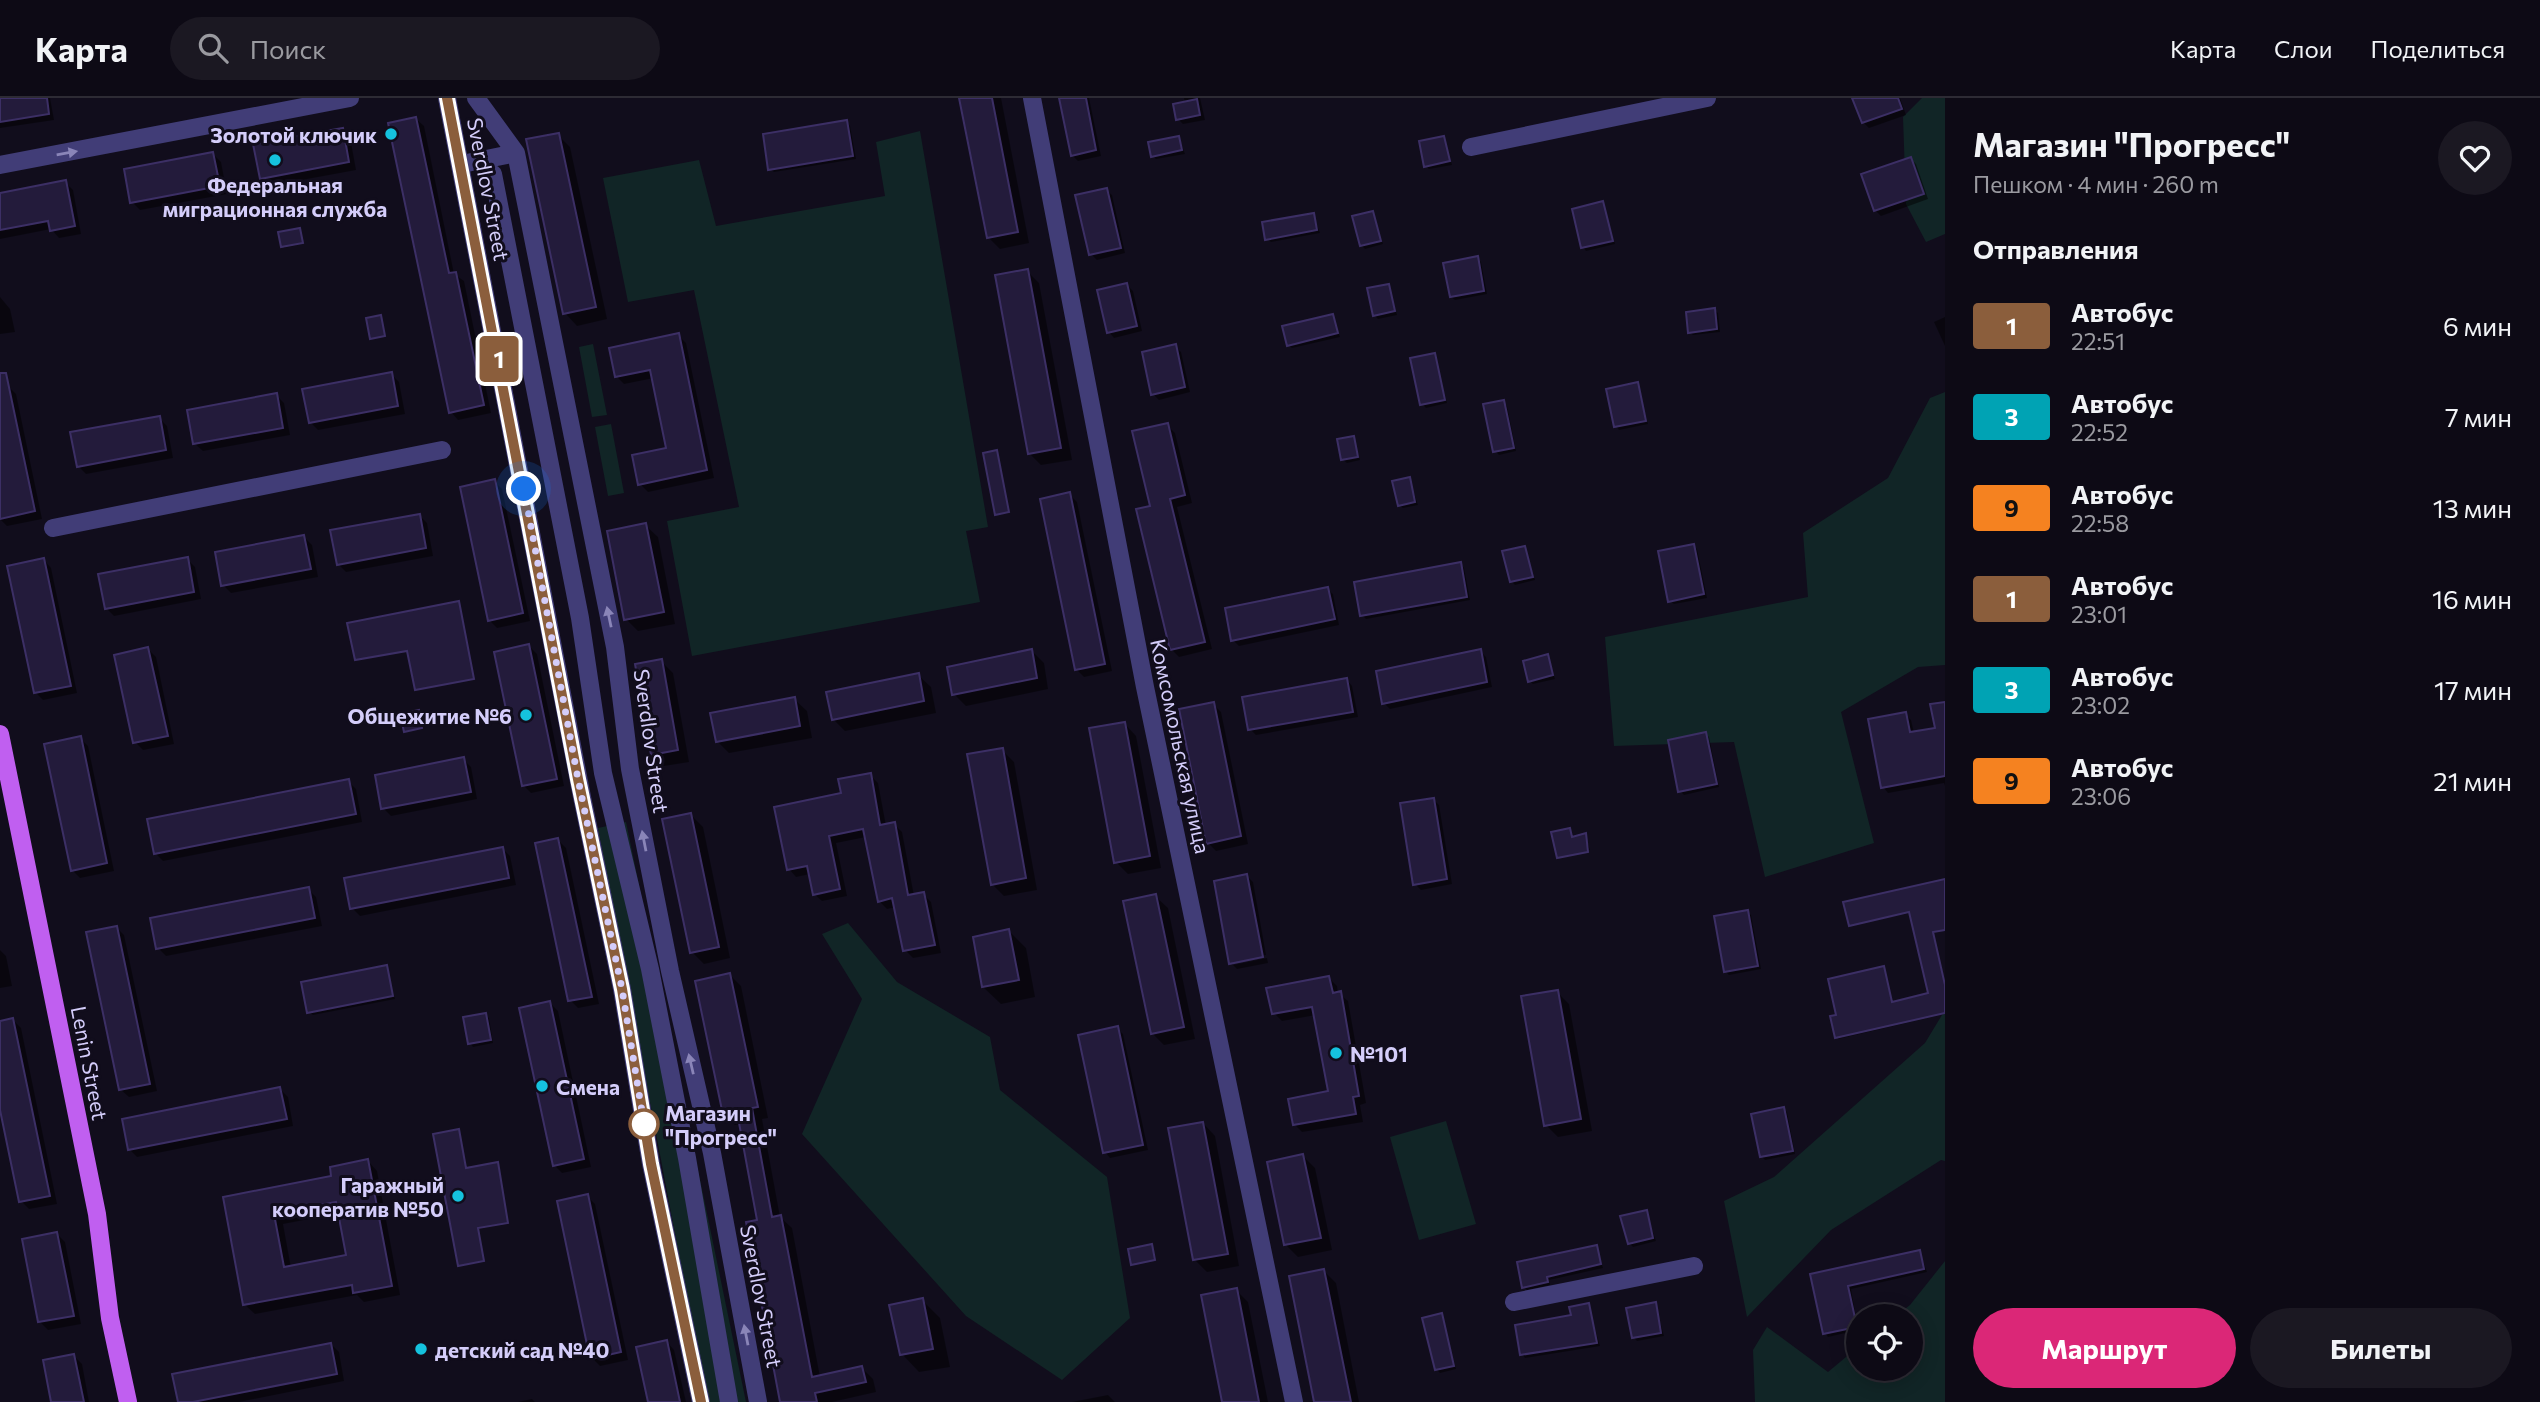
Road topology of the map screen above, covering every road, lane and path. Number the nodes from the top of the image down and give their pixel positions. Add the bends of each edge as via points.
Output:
1 (350, 98) edge
2 (447, 98) edge
3 (476, 98) edge
4 (1032, 98) edge
5 (1707, 98) edge
6 (1471, 147) dead end
7 (516, 153) junction
8 (462, 164) junction
9 (0, 165) edge
10 (493, 174) dead end
11 (442, 450) dead end
12 (54, 528) dead end
13 (0, 734) edge
14 (1693, 1266) dead end
15 (1514, 1302) dead end
16 (128, 1402) edge
17 (701, 1402) edge
18 (729, 1402) edge
19 (758, 1402) edge
20 (1294, 1402) edge

9 -> 1 street
2 - 8 street, Sverdlov Street
3 - 7 street, Sverdlov Street
4 - 20 street, Комсомольская улица via 1145,687
5 - 6 street
7 - 8 street
19 -> 7 street, Sverdlov Street via 712,1153 634,787 615,647
8 - 17 street, Sverdlov Street via 622,989 651,1164
10 - 18 street via 580,618 607,792 655,996
11 - 12 street
13 - 16 main road, Lenin Street via 97,1214 110,1318
14 - 15 street

